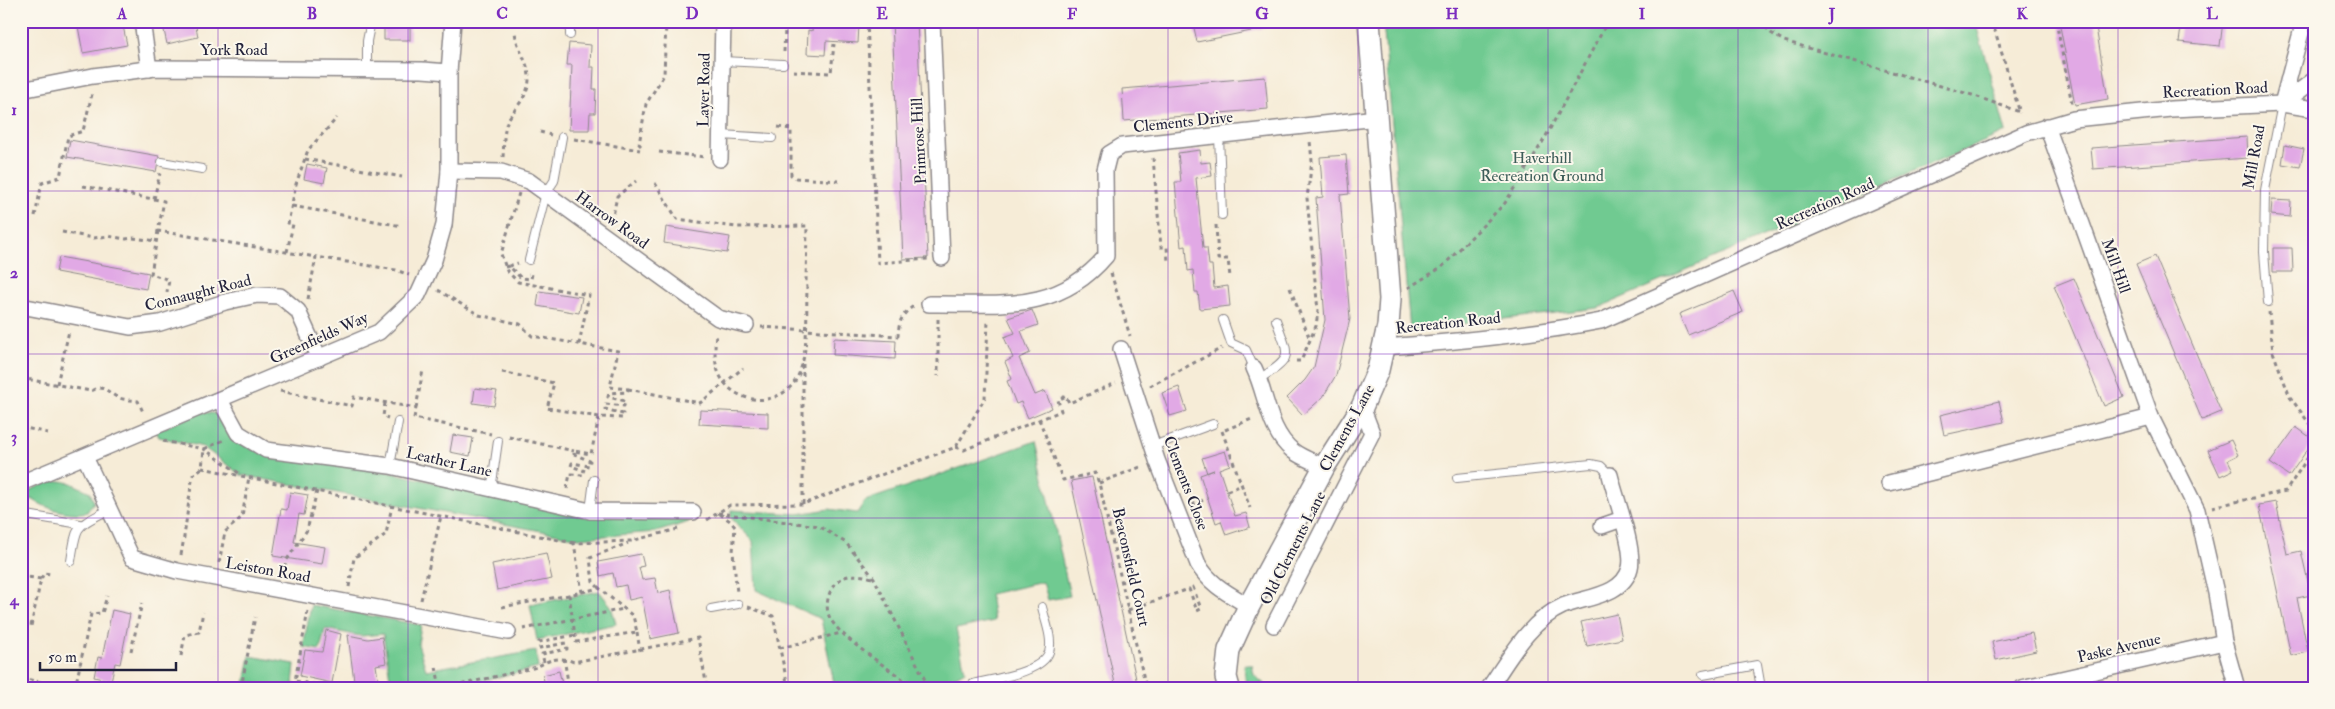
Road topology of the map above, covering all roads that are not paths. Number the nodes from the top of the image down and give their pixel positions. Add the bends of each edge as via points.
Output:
1 (142, 21) edge
2 (371, 21) edge
3 (453, 21) edge
4 (570, 21) edge
5 (723, 21) edge
6 (932, 21) edge
7 (1369, 21) edge
8 (2304, 21) edge
9 (570, 35) dead end
10 (722, 61) junction
11 (783, 64) road end
12 (149, 69) junction
13 (367, 69) junction
14 (448, 72) junction
15 (2314, 80) edge
16 (21, 90) edge
17 (2282, 104) junction
18 (2314, 109) edge
19 (1377, 118) junction
20 (2047, 126) junction
21 (721, 135) junction
22 (1218, 135) junction
23 (562, 138) road end
24 (772, 138) dead end
25 (720, 159) road end
26 (162, 162) dead end
27 (202, 169) dead end
28 (449, 171) junction
29 (546, 193) junction
30 (1222, 215) road end
31 (942, 258) road end
32 (529, 260) dead end
33 (2268, 302) road end
34 (933, 304) road end
35 (21, 306) edge
36 (1222, 320) dead end
37 (1276, 320) dead end
38 (746, 325) road end
39 (1384, 347) junction
40 (1121, 349) road end
41 (319, 358) junction
42 (1257, 373) junction
43 (220, 400) junction
44 (1362, 407) junction
45 (2151, 418) junction
46 (398, 422) dead end
47 (1213, 424) dead end
48 (498, 441) dead end
49 (1153, 446) junction
50 (85, 457) junction
51 (390, 466) junction
52 (1324, 467) junction
53 (1610, 475) joint
54 (1457, 478) dead end
55 (594, 480) dead end
56 (21, 483) edge
57 (1889, 483) dead end
58 (491, 490) junction
59 (108, 510) junction
60 (590, 511) junction
61 (21, 514) edge
62 (696, 517) road end
63 (1622, 520) junction
64 (80, 524) junction
65 (1602, 526) dead end
66 (71, 561) dead end
67 (738, 604) road end
68 (1249, 606) junction
69 (1042, 607) dead end
70 (711, 609) dead end
71 (1274, 624) dead end
72 (508, 632) road end
73 (2224, 642) junction
74 (1703, 676) dead end
75 (969, 688) edge
76 (1229, 688) edge
77 (1489, 688) edge
78 (1761, 688) edge
79 (2021, 688) edge
80 (2236, 688) edge

1 - 12 street
2 - 13 lane
3 - 14 street, Greenfields Way
4 - 9 lane
5 - 10 street, Layer Road
6 - 31 street, Primrose Hill
7 - 19 street, Clements Lane
8 - 17 street, Mill Road
10 - 11 lane
10 - 21 street, Layer Road
12 - 13 street, York Road
12 - 16 street, York Road
13 - 14 street, York Road
14 - 28 street, Greenfields Way
15 - 17 street
17 - 18 street, Recreation Road
17 - 20 street, Recreation Road via 2074,119
17 - 33 lane, Mill Road via 2264,190
19 - 22 street, Clements Drive
19 - 39 street, Clements Lane via 1390,299
20 - 39 street, Recreation Road via 2026,132 1601,321 1500,336
20 - 45 street, Mill Hill
21 - 24 lane
21 - 25 street, Layer Road
22 - 30 lane
22 - 34 street, Clements Drive via 1122,146 1109,154 1105,170 1106,256 1094,270 1073,285 1034,302
23 - 29 lane via 554,181
26 - 27 lane
28 - 29 street, Harrow Road via 501,172 523,178
28 - 41 street, Greenfields Way via 444,225 434,260 418,295 379,332
29 - 32 lane
29 - 38 street, Harrow Road via 718,318
35 - 41 street, Connaught Road via 130,327 160,323 257,295 280,296 298,311
36 - 42 lane via 1231,343 1246,350
37 - 42 lane via 1286,347 1286,357 1283,364
39 - 44 street, Clements Lane
40 - 49 street, Clements Close
41 - 43 street, Greenfields Way
42 - 52 street via 1269,413 1282,438 1294,451
43 - 50 street, Greenfields Way
43 - 51 street, Leather Lane via 238,433 266,450
44 - 52 street, Clements Lane
44 - 71 street, Old Clements Lane via 1372,433
45 - 57 street
45 - 73 street, Mill Hill via 2197,510
46 - 51 lane
47 - 49 lane
48 - 58 lane
49 - 68 street, Clements Close via 1206,578
50 - 56 street, Greenfields Way
50 - 59 street, Leiston Road
51 - 58 street, Leather Lane
52 - 68 street, Clements Lane
53 - 54 lane via 1601,466 1591,464
53 - 63 street
55 - 60 lane
58 - 60 street, Leather Lane
59 - 64 lane
59 - 72 street, Leiston Road via 132,558 177,571
60 - 62 street, Leather Lane
61 - 64 lane
63 - 65 street
63 - 77 street via 1632,554 1625,580 1612,590 1562,607 1538,623 1520,642
64 - 66 lane
67 - 70 lane
68 - 76 street, Clements Lane via 1229,650 1226,677
69 - 75 lane via 1049,637 1049,652 1044,661 1034,668 972,684
73 - 79 street, Paske Avenue
73 - 80 street, Mill Hill
74 - 78 lane via 1757,665

